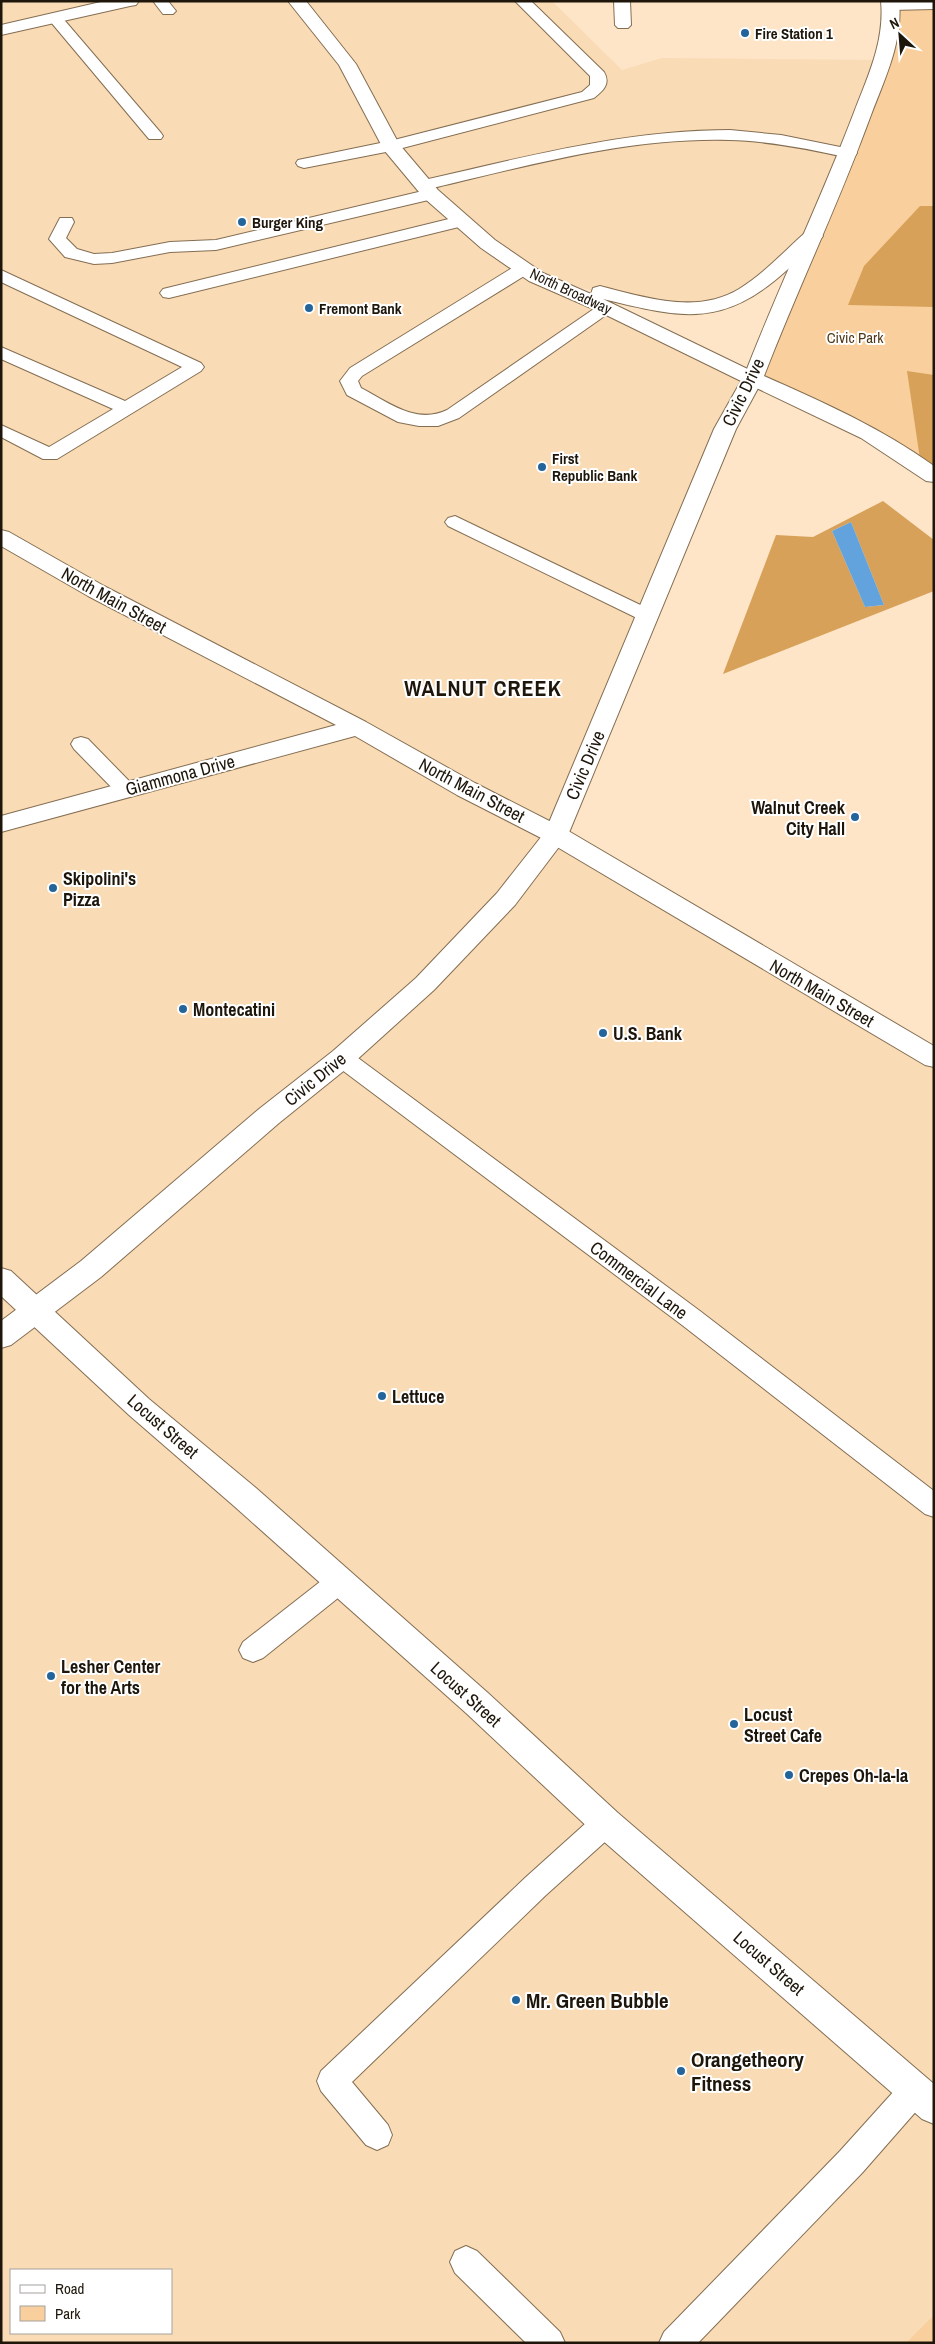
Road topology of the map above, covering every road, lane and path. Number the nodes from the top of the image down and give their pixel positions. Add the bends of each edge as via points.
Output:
1 (130, 1) edge
2 (297, 1) edge
3 (522, 1) edge
4 (622, 1) edge
5 (890, 3) edge
6 (934, 4) edge
7 (55, 18) junction
8 (623, 25) dead end
9 (1, 30) edge
10 (155, 136) dead end
11 (390, 146) junction
12 (849, 153) junction
13 (304, 163) dead end
14 (427, 190) junction
15 (461, 221) junction
16 (66, 222) dead end
17 (813, 236) junction
18 (530, 273) junction
19 (1, 275) edge
20 (169, 293) dead end
21 (607, 308) junction
22 (1, 352) edge
23 (753, 380) junction
24 (126, 409) junction
25 (1, 430) edge
26 (934, 476) edge
27 (455, 522) dead end
28 (1, 537) edge
29 (648, 616) junction
30 (358, 727) junction
31 (81, 744) dead end
32 (125, 789) junction
33 (1, 824) edge
34 (556, 835) junction
35 (342, 1058) junction
36 (934, 1058) edge
37 (1, 1279) edge
38 (37, 1312) junction
39 (1, 1337) edge
40 (934, 1506) edge
41 (339, 1582) junction
42 (253, 1650) dead end
43 (606, 1823) junction
44 (924, 2099) edge
45 (378, 2135) dead end
46 (466, 2262) dead end
47 (549, 2343) edge
48 (675, 2343) edge

1 - 7 street
2 - 11 street, North Broadway via 347,64
3 - 11 lane via 598,75 598,86 588,95 572,101
4 - 8 lane
5 - 6 lane
5 - 12 street, Civic Drive via 891,33
7 - 9 street
7 - 10 lane
11 - 13 lane
11 - 14 street, North Broadway
12 - 14 lane via 791,140 714,135 670,138 559,155
12 - 17 street, Civic Drive
14 - 15 street, North Broadway
14 - 16 lane via 216,245 170,247 112,258 94,259 71,253 57,239
15 - 18 street, North Broadway
15 - 20 lane
17 - 18 street via 745,294 707,307 654,305
17 - 23 street, Civic Drive
18 - 21 street, North Broadway
18 - 21 lane via 356,372 349,381 353,391 404,418 438,420 453,414
19 - 24 lane via 195,367
21 - 23 street, North Broadway
22 - 24 lane
23 - 26 street, North Broadway via 814,406 891,446
23 - 29 street, Civic Drive via 725,429
24 - 25 lane via 50,455
27 - 29 lane
28 - 30 street, North Main Street via 160,625
29 - 34 street, Civic Drive
30 - 32 street, Giammona Drive
30 - 34 street, North Main Street via 466,789
31 - 32 lane
32 - 33 street, Giammona Drive
34 - 35 street, Civic Drive via 506,899 425,984
34 - 36 street, North Main Street
35 - 38 street, Civic Drive
35 - 40 lane, Commercial Lane via 691,1318
37 - 38 street, Locust Street
38 - 39 street, Civic Drive
38 - 41 street, Locust Street via 139,1407 245,1496
41 - 42 lane
41 - 43 street, Locust Street via 477,1703
43 - 44 street, Locust Street
43 - 45 lane via 332,2081
44 - 48 lane via 850,2162
46 - 47 lane

